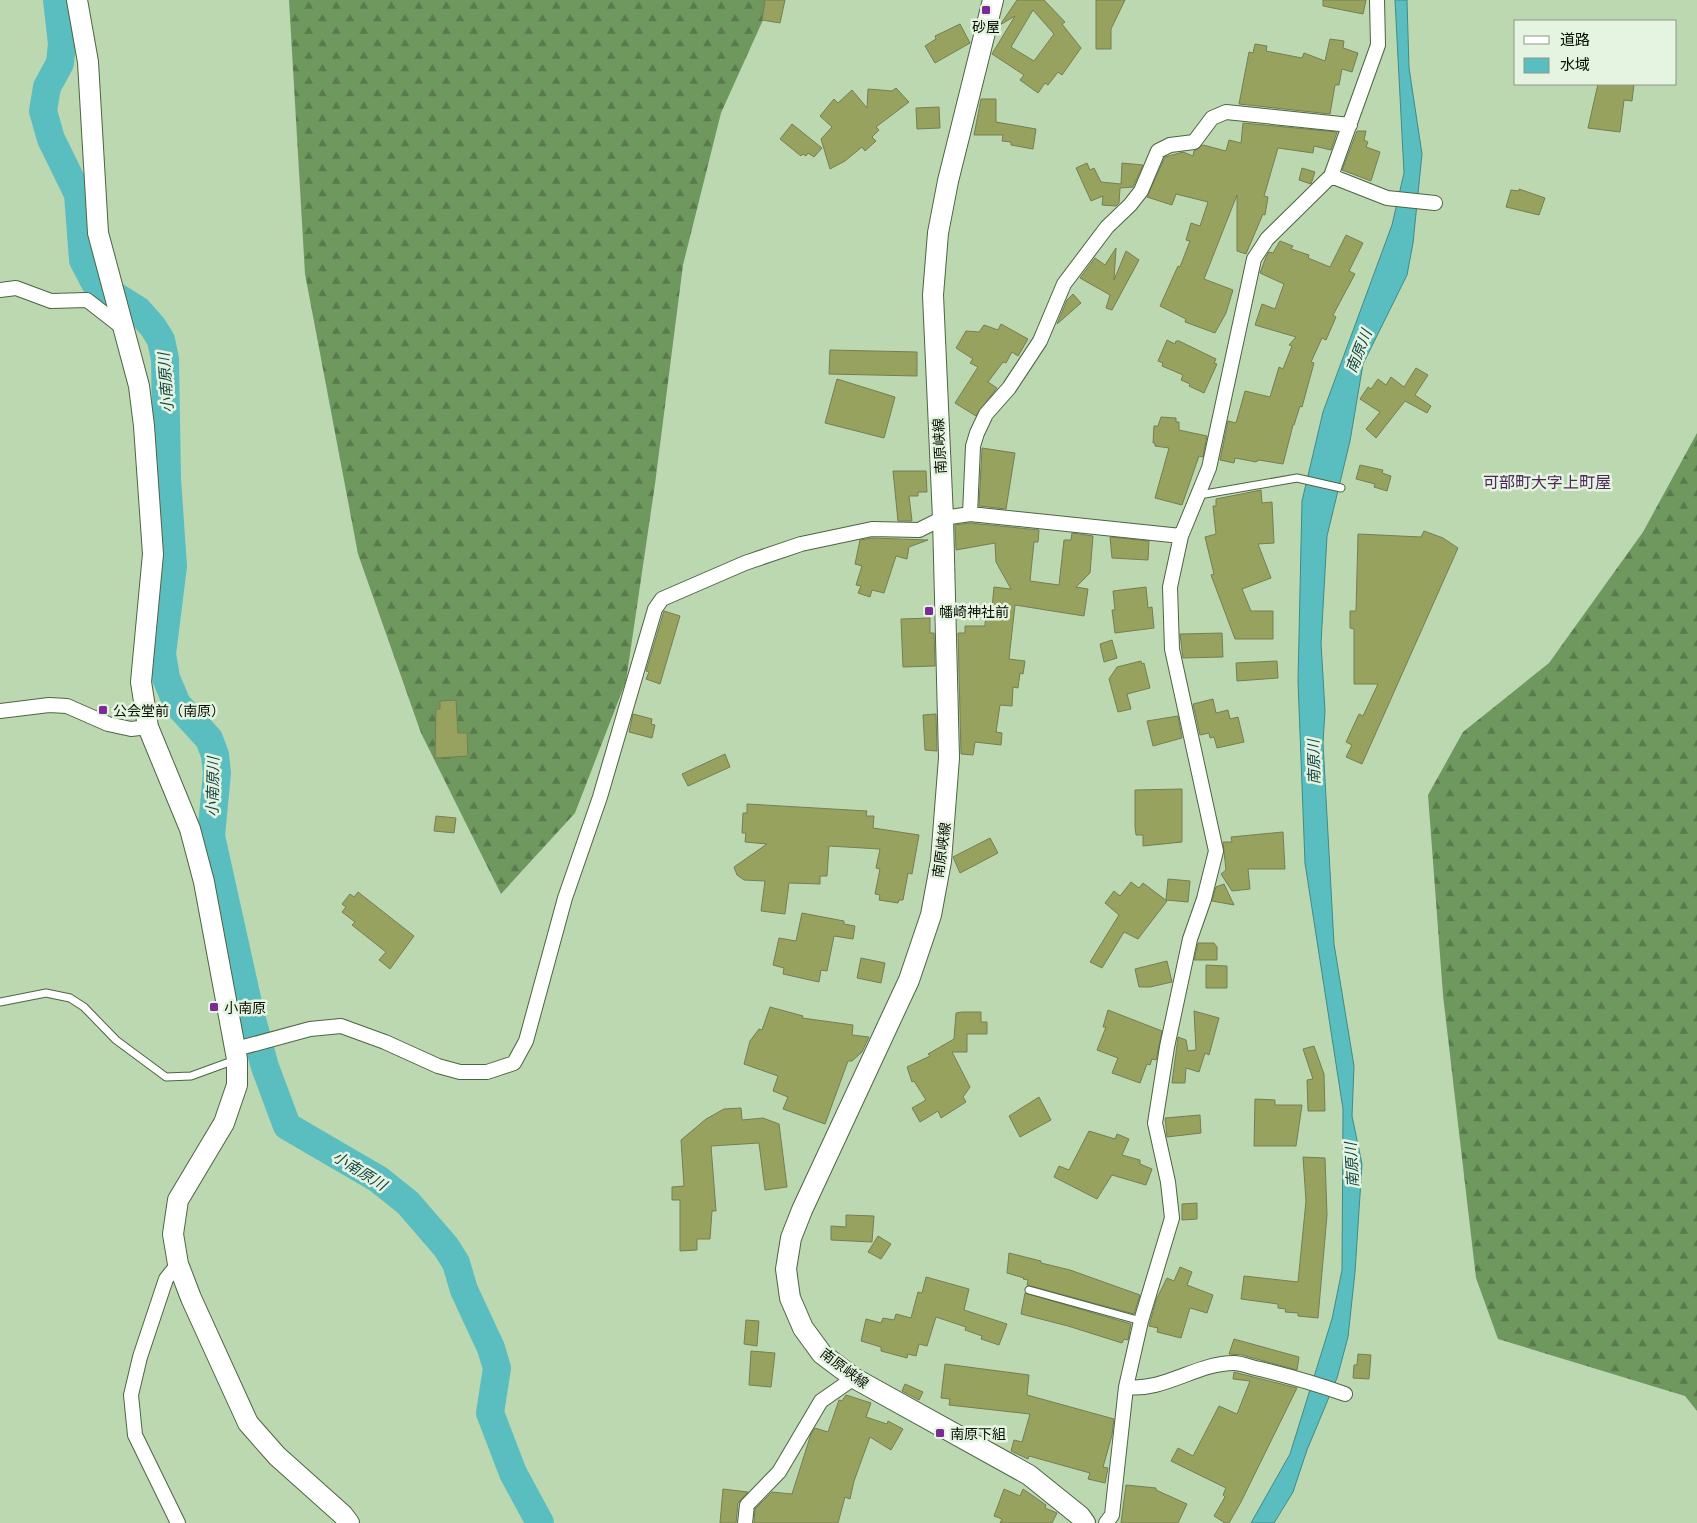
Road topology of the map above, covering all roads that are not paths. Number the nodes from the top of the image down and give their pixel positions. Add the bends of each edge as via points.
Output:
1 (77, 0) edge
2 (993, 0) edge
3 (1377, 0) edge
4 (1350, 125) junction
5 (1331, 176) junction
6 (1435, 203) dead end
7 (0, 290) edge
8 (123, 321) junction
9 (1341, 488) dead end
10 (1196, 496) junction
11 (970, 514) junction
12 (943, 518) junction
13 (1181, 536) junction
14 (0, 710) edge
15 (148, 727) junction
16 (0, 1002) edge
17 (240, 1051) junction
18 (178, 1264) junction
19 (1029, 1290) dead end
20 (1141, 1321) junction
21 (854, 1378) junction
22 (1126, 1387) junction
23 (1345, 1394) dead end
24 (178, 1523) edge
25 (349, 1523) edge
26 (745, 1523) edge
27 (1085, 1523) edge
28 (1106, 1523) edge

1 - 8 main road via 88,62 98,233
2 - 12 main road, 南原峡線 via 959,131 938,234 933,295
3 - 4 street via 1378,44
4 - 5 street
4 - 11 street via 1226,112 1212,118 1194,142 1170,145 1158,151 1141,191 1107,227 1064,284 1040,341 1006,392 986,414 974,446
5 - 6 street via 1386,198
5 - 10 street via 1267,239 1254,258 1209,468
7 - 8 street via 16,288 51,301 87,300
8 - 15 main road via 140,386 152,554 141,682
9 - 10 lane via 1297,478
10 - 13 street
11 - 12 street
11 - 13 street
12 - 17 street via 919,530 872,529 801,544 745,563 662,599 655,609 600,797 565,898 526,1041 514,1063 487,1072 450,1070 341,1026 271,1038
12 - 21 main road, 南原峡線 via 948,758 941,861 931,915 909,980 802,1210 791,1238 786,1269 790,1298 803,1328 822,1354
13 - 20 street via 1170,587 1172,649 1216,851 1190,939 1167,1047 1156,1123 1172,1218
14 - 15 street via 49,704 67,706 108,724 131,729
15 - 17 main road via 190,829 204,882 228,1018
16 - 17 lane via 46,993 70,998 84,1007 116,1040 166,1078 191,1076
17 - 18 main road via 237,1085 224,1123 178,1200 173,1234
18 - 24 street via 166,1279 130,1395 135,1435
18 - 25 main road via 190,1298 248,1423 277,1456
19 - 20 lane
20 - 22 street
21 - 26 street via 821,1401 779,1472 747,1505
21 - 27 main road, 南原峡線 via 1029,1475
22 - 23 street via 1166,1382 1234,1363 1306,1380
22 - 28 street via 1112,1515

